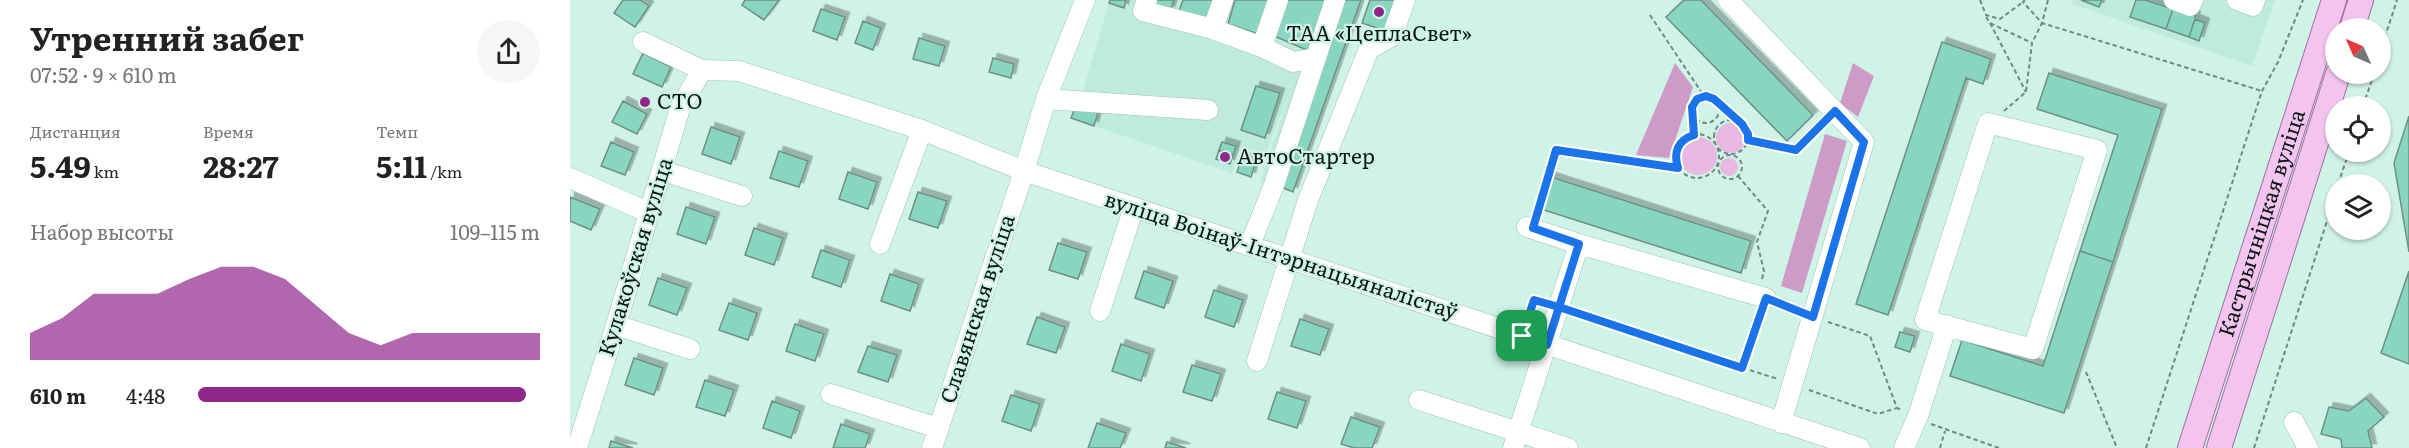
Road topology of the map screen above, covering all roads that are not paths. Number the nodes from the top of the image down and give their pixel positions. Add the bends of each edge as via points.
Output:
1 (1085, 0) edge
2 (1147, 0) edge
3 (1223, 0) edge
4 (1278, 0) edge
5 (1335, 0) edge
6 (1405, 0) edge
7 (1728, 0) edge
8 (2174, 0) edge
9 (2193, 0) edge
10 (2334, 0) edge
11 (2361, 0) edge
12 (1176, 9) edge
13 (2355, 18) edge
14 (1213, 29) junction
15 (643, 42) dead end
16 (1262, 47) junction
17 (1316, 58) junction
18 (702, 70) junction
19 (2335, 84) edge
20 (1046, 99) junction
21 (1208, 110) dead end
22 (922, 130) junction
23 (663, 171) junction
24 (1024, 171) junction
25 (570, 178) edge
26 (742, 196) dead end
27 (1134, 207) junction
28 (650, 213) junction
29 (1530, 227) road end
30 (880, 244) dead end
31 (1579, 244) junction
32 (1250, 245) junction
33 (1288, 258) junction
34 (1762, 297) road end
35 (1100, 311) dead end
36 (616, 325) junction
37 (1947, 325) junction
38 (1547, 345) junction
39 (690, 349) dead end
40 (1257, 361) dead end
41 (831, 394) dead end
42 (1419, 400) dead end
43 (2294, 422) dead end
44 (1781, 423) junction
45 (938, 429) junction
46 (1515, 440) edge
47 (577, 448) edge
48 (932, 448) edge
49 (1568, 448) edge
50 (1860, 448) edge
51 (1904, 448) edge
52 (2190, 448) edge
53 (2219, 448) edge
54 (2308, 448) edge

1 - 20 street, Славянская вуліца
2 - 12 street via 1143,11
3 - 14 street
4 - 16 street
5 - 17 street
6 - 33 street via 1392,36 1370,49
7 - 44 street via 1864,142
8 - 9 street via 2190,6
10 - 52 main road, Кастрычніцкая вуліца
11 - 13 main road
12 - 14 street
14 - 16 street
15 - 18 street
16 - 17 street via 1293,62
17 - 32 street
18 - 22 street, вуліца Воінаў-Інтэрнацыяналістаў via 739,71
18 - 23 street, Кулакоўская вуліца via 680,108
19 - 53 main road, Кастрычніцкая вуліца
20 - 21 street
20 - 24 street, Славянская вуліца
22 - 24 street, вуліца Воінаў-Інтэрнацыяналістаў
22 - 30 street
23 - 26 street
23 - 28 street, Кулакоўская вуліца
24 - 27 street, вуліца Воінаў-Інтэрнацыяналістаў
24 - 45 street, Славянская вуліца
25 - 28 street
27 - 32 street, вуліца Воінаў-Інтэрнацыяналістаў
27 - 35 street
28 - 36 street, Кулакоўская вуліца
29 - 31 street
31 - 34 street
31 - 38 street
32 - 33 street, вуліца Воінаў-Інтэрнацыяналістаў
33 - 38 street, вуліца Воінаў-Інтэрнацыяналістаў
33 - 40 street
36 - 39 street
36 - 47 street, Кулакоўская вуліца
37 - 37 street via 2033,349 2097,150 1988,123 1925,320
37 - 51 street
38 - 44 street, вуліца Воінаў-Інтэрнацыяналістаў
38 - 46 street
41 - 45 street
42 - 46 street
43 - 54 street
44 - 50 street, вуліца Воінаў-Інтэрнацыяналістаў
45 - 48 street, Славянская вуліца
46 - 49 street

